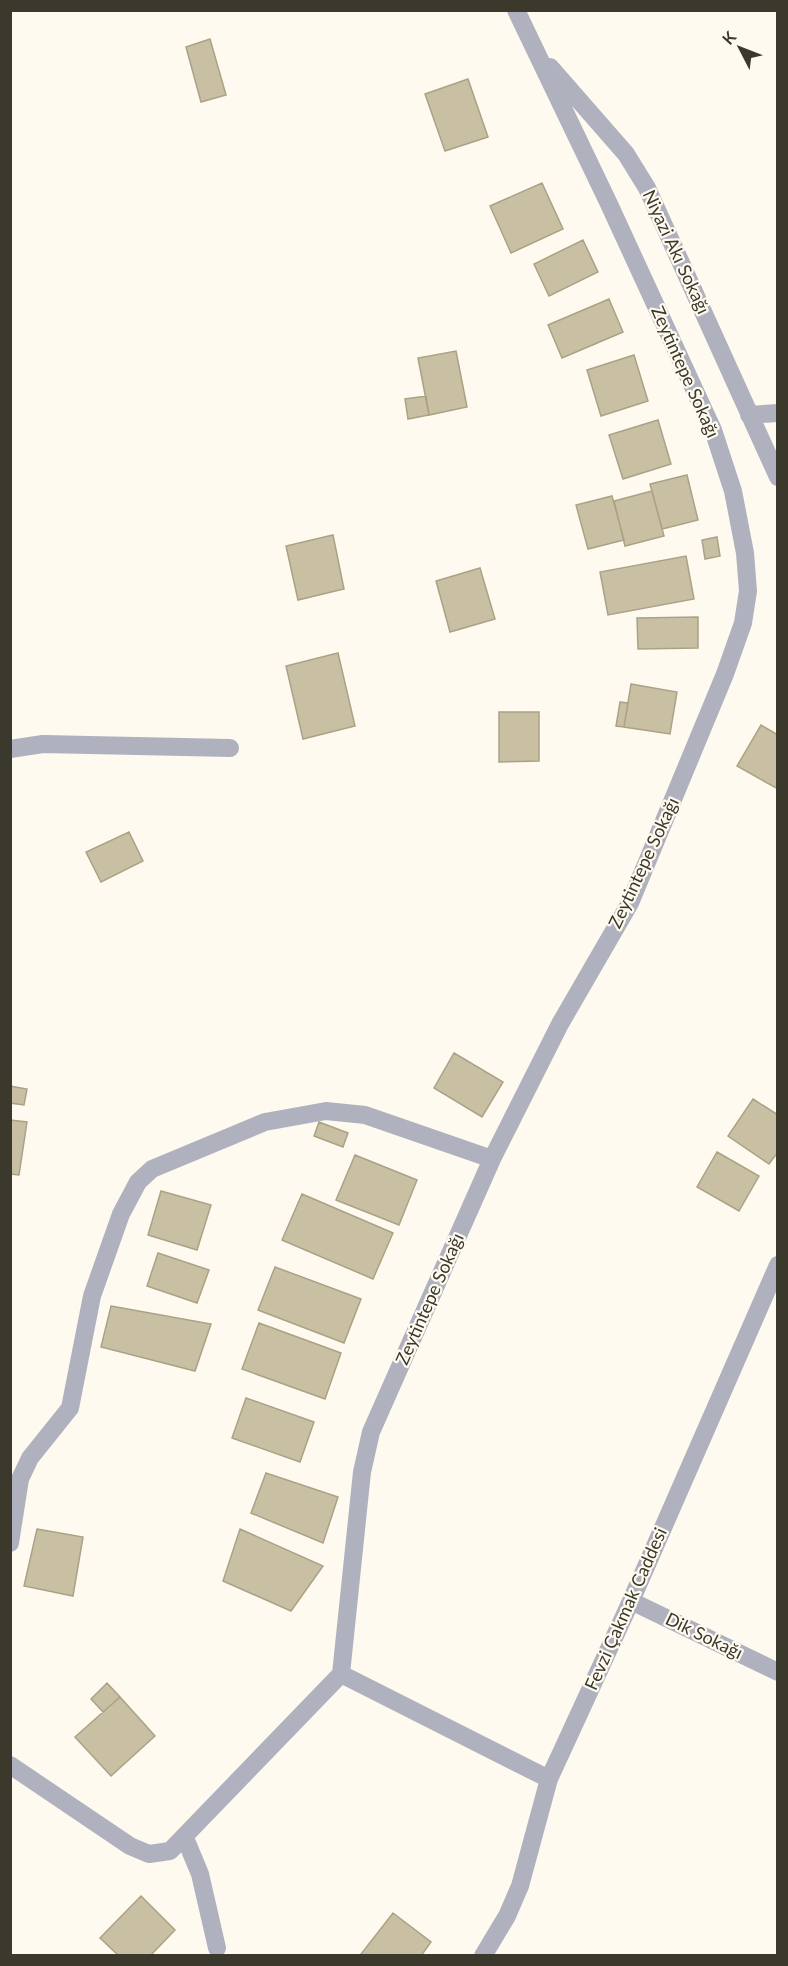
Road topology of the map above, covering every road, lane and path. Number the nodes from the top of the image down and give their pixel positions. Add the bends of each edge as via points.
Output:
1 (516, 10) edge
2 (536, 51) junction
3 (777, 413) edge
4 (749, 415) junction
5 (777, 477) edge
6 (230, 748) dead end
7 (10, 749) edge
8 (492, 1160) junction
9 (777, 1265) edge
10 (10, 1544) edge
11 (631, 1601) junction
12 (777, 1672) edge
13 (341, 1674) junction
14 (10, 1765) edge
15 (549, 1779) junction
16 (185, 1838) junction
17 (217, 1948) dead end
18 (483, 1956) edge

1 - 2 street
2 - 4 street, Niyazi Akı Sokağı via 618,144 647,188
2 - 8 street, Zeytintepe Sokağı via 712,430 733,491 748,591 743,623 725,674 630,903 560,1024
3 - 4 street
4 - 5 street, Niyazi Akı Sokağı
6 - 7 street via 43,744
8 - 10 street via 365,1115 326,1111 265,1122 152,1169 138,1182 121,1214 92,1296 70,1407 30,1458 20,1479
8 - 13 street, Zeytintepe Sokağı via 371,1432 362,1472
9 - 11 street, Fevzi Çakmak Caddesi
11 - 12 street, Dik Sokağı
11 - 15 street, Fevzi Çakmak Caddesi
13 - 15 street
13 - 16 street
14 - 16 street via 130,1846 148,1854 170,1851
15 - 18 street, Fevzi Çakmak Caddesi via 520,1886
16 - 17 street via 200,1874

